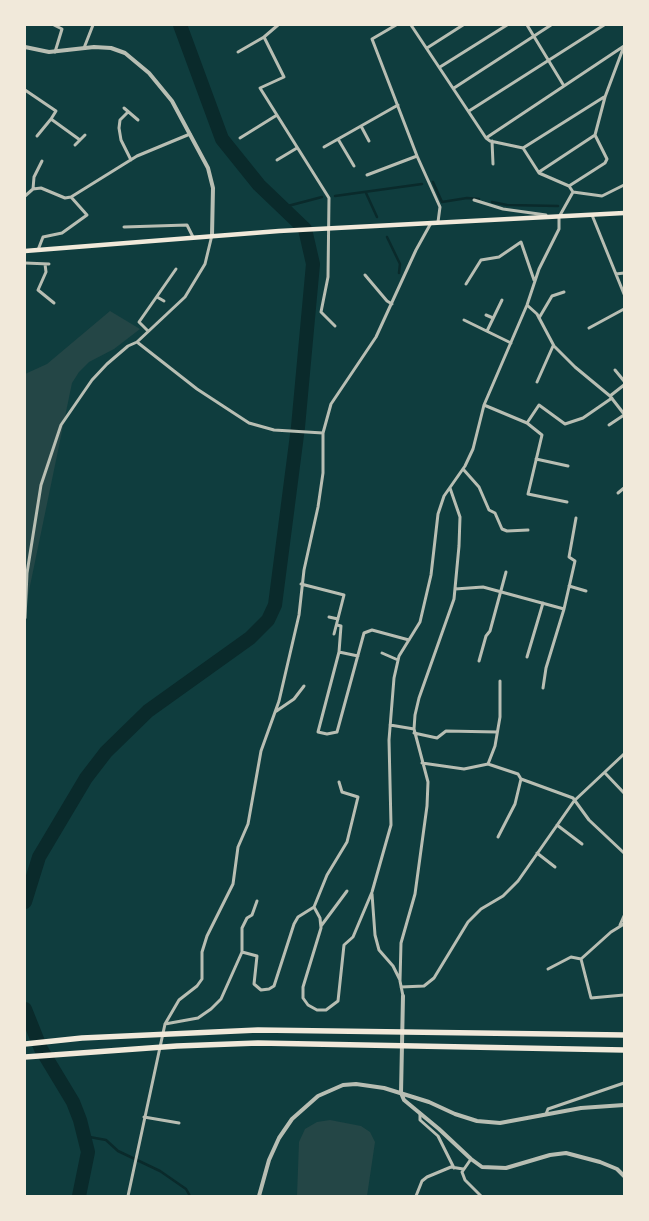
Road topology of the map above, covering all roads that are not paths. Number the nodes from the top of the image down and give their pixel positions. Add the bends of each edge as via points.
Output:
1 (54, 25) edge
2 (93, 25) edge
3 (278, 25) edge
4 (396, 25) edge
5 (412, 25) edge
6 (464, 25) edge
7 (507, 25) edge
8 (527, 25) edge
9 (551, 25) edge
10 (604, 25) edge
11 (534, 36) junction
12 (264, 37) junction
13 (624, 46) edge
14 (25, 47) edge
15 (84, 48) junction
16 (427, 48) junction
17 (55, 52) junction
18 (238, 52) dead end
19 (549, 61) junction
20 (440, 67) junction
21 (564, 86) junction
22 (454, 88) junction
23 (25, 90) edge
24 (605, 96) junction
25 (398, 105) junction
26 (124, 108) dead end
27 (128, 112) junction
28 (470, 112) junction
29 (277, 115) junction
30 (51, 119) junction
31 (138, 120) dead end
32 (361, 126) junction
33 (191, 134) junction
34 (85, 135) dead end
35 (595, 135) junction
36 (37, 136) dead end
37 (240, 138) dead end
38 (486, 138) junction
39 (338, 139) junction
40 (80, 140) junction
41 (369, 141) dead end
42 (492, 142) junction
43 (75, 145) dead end
44 (324, 147) dead end
45 (297, 148) junction
46 (523, 148) junction
47 (417, 156) junction
48 (42, 160) dead end
49 (131, 160) junction
50 (277, 160) dead end
51 (493, 164) dead end
52 (354, 166) dead end
53 (538, 172) junction
54 (367, 175) dead end
55 (624, 185) edge
56 (568, 186) junction
57 (33, 189) junction
58 (573, 192) junction
59 (25, 196) edge
60 (71, 197) junction
61 (474, 200) dead end
62 (624, 213) edge
63 (592, 215) junction
64 (559, 217) junction
65 (431, 223) junction
66 (438, 223) junction
67 (124, 227) dead end
68 (326, 229) junction
69 (212, 236) junction
70 (193, 237) junction
71 (38, 250) junction
72 (25, 251) edge
73 (25, 263) edge
74 (176, 269) dead end
75 (624, 273) edge
76 (616, 274) junction
77 (365, 275) dead end
78 (535, 281) junction
79 (466, 284) dead end
80 (564, 292) dead end
81 (624, 294) edge
82 (157, 297) junction
83 (502, 300) dead end
84 (164, 301) dead end
85 (54, 303) dead end
86 (392, 304) junction
87 (527, 305) junction
88 (624, 309) edge
89 (486, 315) dead end
90 (493, 318) junction
91 (540, 318) junction
92 (464, 320) dead end
93 (335, 326) dead end
94 (589, 328) dead end
95 (148, 331) junction
96 (487, 331) junction
97 (137, 342) junction
98 (510, 343) junction
99 (554, 346) junction
100 (615, 370) dead end
101 (624, 381) edge
102 (537, 382) dead end
103 (624, 385) edge
104 (611, 397) junction
105 (484, 405) junction
106 (624, 415) edge
107 (527, 424) junction
108 (608, 426) dead end
109 (323, 432) junction
110 (536, 459) junction
111 (568, 466) dead end
112 (463, 469) junction
113 (450, 488) junction
114 (624, 488) edge
115 (618, 493) dead end
116 (567, 502) dead end
117 (576, 518) dead end
118 (528, 530) dead end
119 (506, 572) dead end
120 (302, 584) junction
121 (569, 586) junction
122 (455, 589) junction
123 (586, 591) dead end
124 (502, 592) junction
125 (543, 604) junction
126 (564, 609) junction
127 (329, 617) dead end
128 (25, 618) edge
129 (338, 619) junction
130 (337, 625) junction
131 (334, 634) dead end
132 (409, 640) junction
133 (339, 652) junction
134 (382, 653) dead end
135 (358, 656) junction
136 (527, 657) dead end
137 (398, 660) junction
138 (479, 661) dead end
139 (500, 680) dead end
140 (304, 686) dead end
141 (543, 688) dead end
142 (275, 712) junction
143 (390, 725) junction
144 (414, 731) junction
145 (498, 732) junction
146 (624, 754) edge
147 (422, 763) junction
148 (488, 764) junction
149 (605, 773) junction
150 (521, 779) junction
151 (339, 782) dead end
152 (624, 793) edge
153 (574, 801) junction
154 (557, 825) junction
155 (498, 837) dead end
156 (582, 844) dead end
157 (624, 853) edge
158 (537, 854) junction
159 (555, 867) dead end
160 (347, 891) dead end
161 (372, 892) junction
162 (257, 901) dead end
163 (314, 907) junction
164 (624, 916) edge
165 (624, 924) edge
166 (321, 926) junction
167 (620, 926) junction
168 (242, 952) junction
169 (581, 959) junction
170 (548, 969) dead end
171 (400, 981) junction
172 (401, 987) junction
173 (624, 995) edge
174 (403, 996) joint
175 (165, 1024) junction
176 (624, 1035) edge
177 (25, 1044) edge
178 (624, 1050) edge
179 (25, 1057) edge
180 (624, 1082) edge
181 (401, 1093) junction
182 (624, 1105) edge
183 (420, 1113) junction
184 (546, 1115) junction
185 (144, 1117) junction
186 (179, 1123) dead end
187 (470, 1159) junction
188 (454, 1168) junction
189 (463, 1169) junction
190 (624, 1176) edge
191 (419, 1189) junction
192 (128, 1196) edge
193 (259, 1196) edge
194 (416, 1196) edge
195 (421, 1196) edge
196 (481, 1196) edge

1 - 17 street via 62,29
2 - 15 street
3 - 12 street
4 - 25 street via 372,39
5 - 16 street
6 - 16 street
7 - 20 street
8 - 11 street
9 - 11 street
10 - 19 street
11 - 19 street
11 - 22 street
12 - 18 street
12 - 29 street via 284,77 260,88
13 - 21 street
13 - 24 street
14 - 17 street
15 - 17 street
15 - 33 street via 112,48 138,62 172,100
16 - 20 street
19 - 21 street
19 - 28 street
20 - 22 street
21 - 38 street
22 - 28 street
23 - 30 street via 56,111
24 - 35 street
24 - 46 street
25 - 32 street
25 - 47 street
26 - 27 street
27 - 31 street
27 - 49 street via 120,120 119,128
28 - 38 street
29 - 37 street
29 - 45 street
30 - 36 street
30 - 40 street
32 - 39 street
32 - 41 street
33 - 49 street
33 - 69 street via 208,168 213,188
34 - 40 street
35 - 53 street
35 - 56 street via 607,159 605,163
38 - 42 street
39 - 44 street
39 - 52 street
40 - 43 street
42 - 46 street
42 - 51 street
45 - 50 street
45 - 68 street via 329,198
46 - 53 street
47 - 54 street
47 - 66 street via 440,208
48 - 57 street via 34,177
49 - 60 street
53 - 56 street
55 - 58 street via 602,196
56 - 58 street
57 - 59 street
57 - 60 street via 41,188 65,198
58 - 64 street
60 - 71 street via 87,215 62,234 42,236
61 - 64 street via 503,209
62 - 63 main road
63 - 64 main road
63 - 76 street
64 - 66 main road
64 - 78 street via 559,230
65 - 66 main road
65 - 68 main road
65 - 86 street
67 - 70 street via 187,225
68 - 69 main road
68 - 93 street via 328,277 321,312
69 - 70 main road
69 - 95 street via 205,264 196,282
70 - 71 main road
71 - 72 main road
73 - 85 street via 47,264 38,290
74 - 82 street
75 - 76 street
76 - 81 street
77 - 86 street
78 - 79 street via 521,242 499,257 481,260
78 - 87 street
80 - 91 street via 552,296
82 - 84 street
82 - 95 street via 139,322
83 - 90 street
86 - 109 street via 376,337 331,404
87 - 91 street
87 - 98 street
88 - 94 street
89 - 90 street
90 - 96 street
91 - 99 street
92 - 96 street
95 - 97 street
96 - 98 street
97 - 109 street via 249,424 274,430
97 - 128 street via 128,346 92,380 61,425 53,443 32,536
98 - 105 street
99 - 102 street
99 - 104 street
100 - 101 street
103 - 104 street
104 - 106 street
104 - 107 street via 582,418 565,424 539,405
105 - 107 street
105 - 112 street via 473,450
106 - 108 street
107 - 110 street via 542,435
109 - 120 street via 323,473
110 - 111 street
110 - 116 street via 528,494
112 - 113 street
112 - 118 street via 479,487 488,510 495,513 502,529
113 - 122 street via 460,517
113 - 132 street via 438,514 431,575 420,622
114 - 115 street
117 - 121 street via 569,557 575,561
119 - 124 street
120 - 129 street via 344,595
120 - 142 street via 299,615
121 - 123 street
121 - 126 street
122 - 124 street via 483,587
122 - 144 street via 418,698
124 - 125 street
124 - 138 street
125 - 126 street
125 - 136 street
126 - 141 street
127 - 129 street
129 - 130 street
130 - 131 street
130 - 133 street via 341,626
132 - 135 street via 372,630 364,633
132 - 137 street
133 - 135 street
133 - 135 street via 318,732 327,734 337,732
134 - 137 street
137 - 143 street
139 - 145 street
140 - 142 street via 294,699
142 - 175 street via 261,751 248,824 238,847 234,884 202,952 202,979 179,1000
143 - 144 street
143 - 161 street via 391,825
144 - 145 street via 437,738 446,731
144 - 147 street
145 - 148 street
146 - 149 street
147 - 148 street via 464,769
147 - 171 street via 428,782 427,806 415,894 401,943
148 - 150 street via 518,774
149 - 152 street
149 - 153 street
150 - 153 street
150 - 155 street via 515,804
151 - 163 street via 342,792 358,797 347,842 327,875
153 - 154 street
153 - 157 street
154 - 156 street
154 - 158 street
158 - 159 street
158 - 172 street via 503,896 481,909 468,922 434,978 424,986
160 - 166 street
161 - 166 street via 353,936 344,945 338,1001 326,1010 317,1010 303,998 303,987
161 - 171 street via 377,943
162 - 168 street via 242,928
163 - 166 street
163 - 168 street via 298,917 294,924 274,986 269,990 261,990 254,984 257,956
164 - 167 street
165 - 167 street
167 - 169 street
168 - 175 street via 221,999 211,1009 198,1018
169 - 170 street via 571,957
169 - 173 street via 592,998
171 - 172 street
172 - 174 street
174 - 181 street
175 - 185 street
176 - 177 highway via 258,1030 111,1036
178 - 179 highway via 258,1043
180 - 184 street via 548,1108
181 - 183 street via 404,1100
181 - 184 street via 477,1121 500,1123
181 - 193 street via 356,1084 330,1090 313,1100 279,1138
182 - 184 street via 580,1108
183 - 187 street
183 - 188 street via 420,1120 438,1136
185 - 186 street
185 - 192 street
187 - 189 street
187 - 190 street via 482,1166 506,1168 544,1156 566,1154 600,1162 617,1169
188 - 189 street
188 - 191 street via 427,1177
189 - 196 street via 465,1180
191 - 194 street
191 - 195 street

